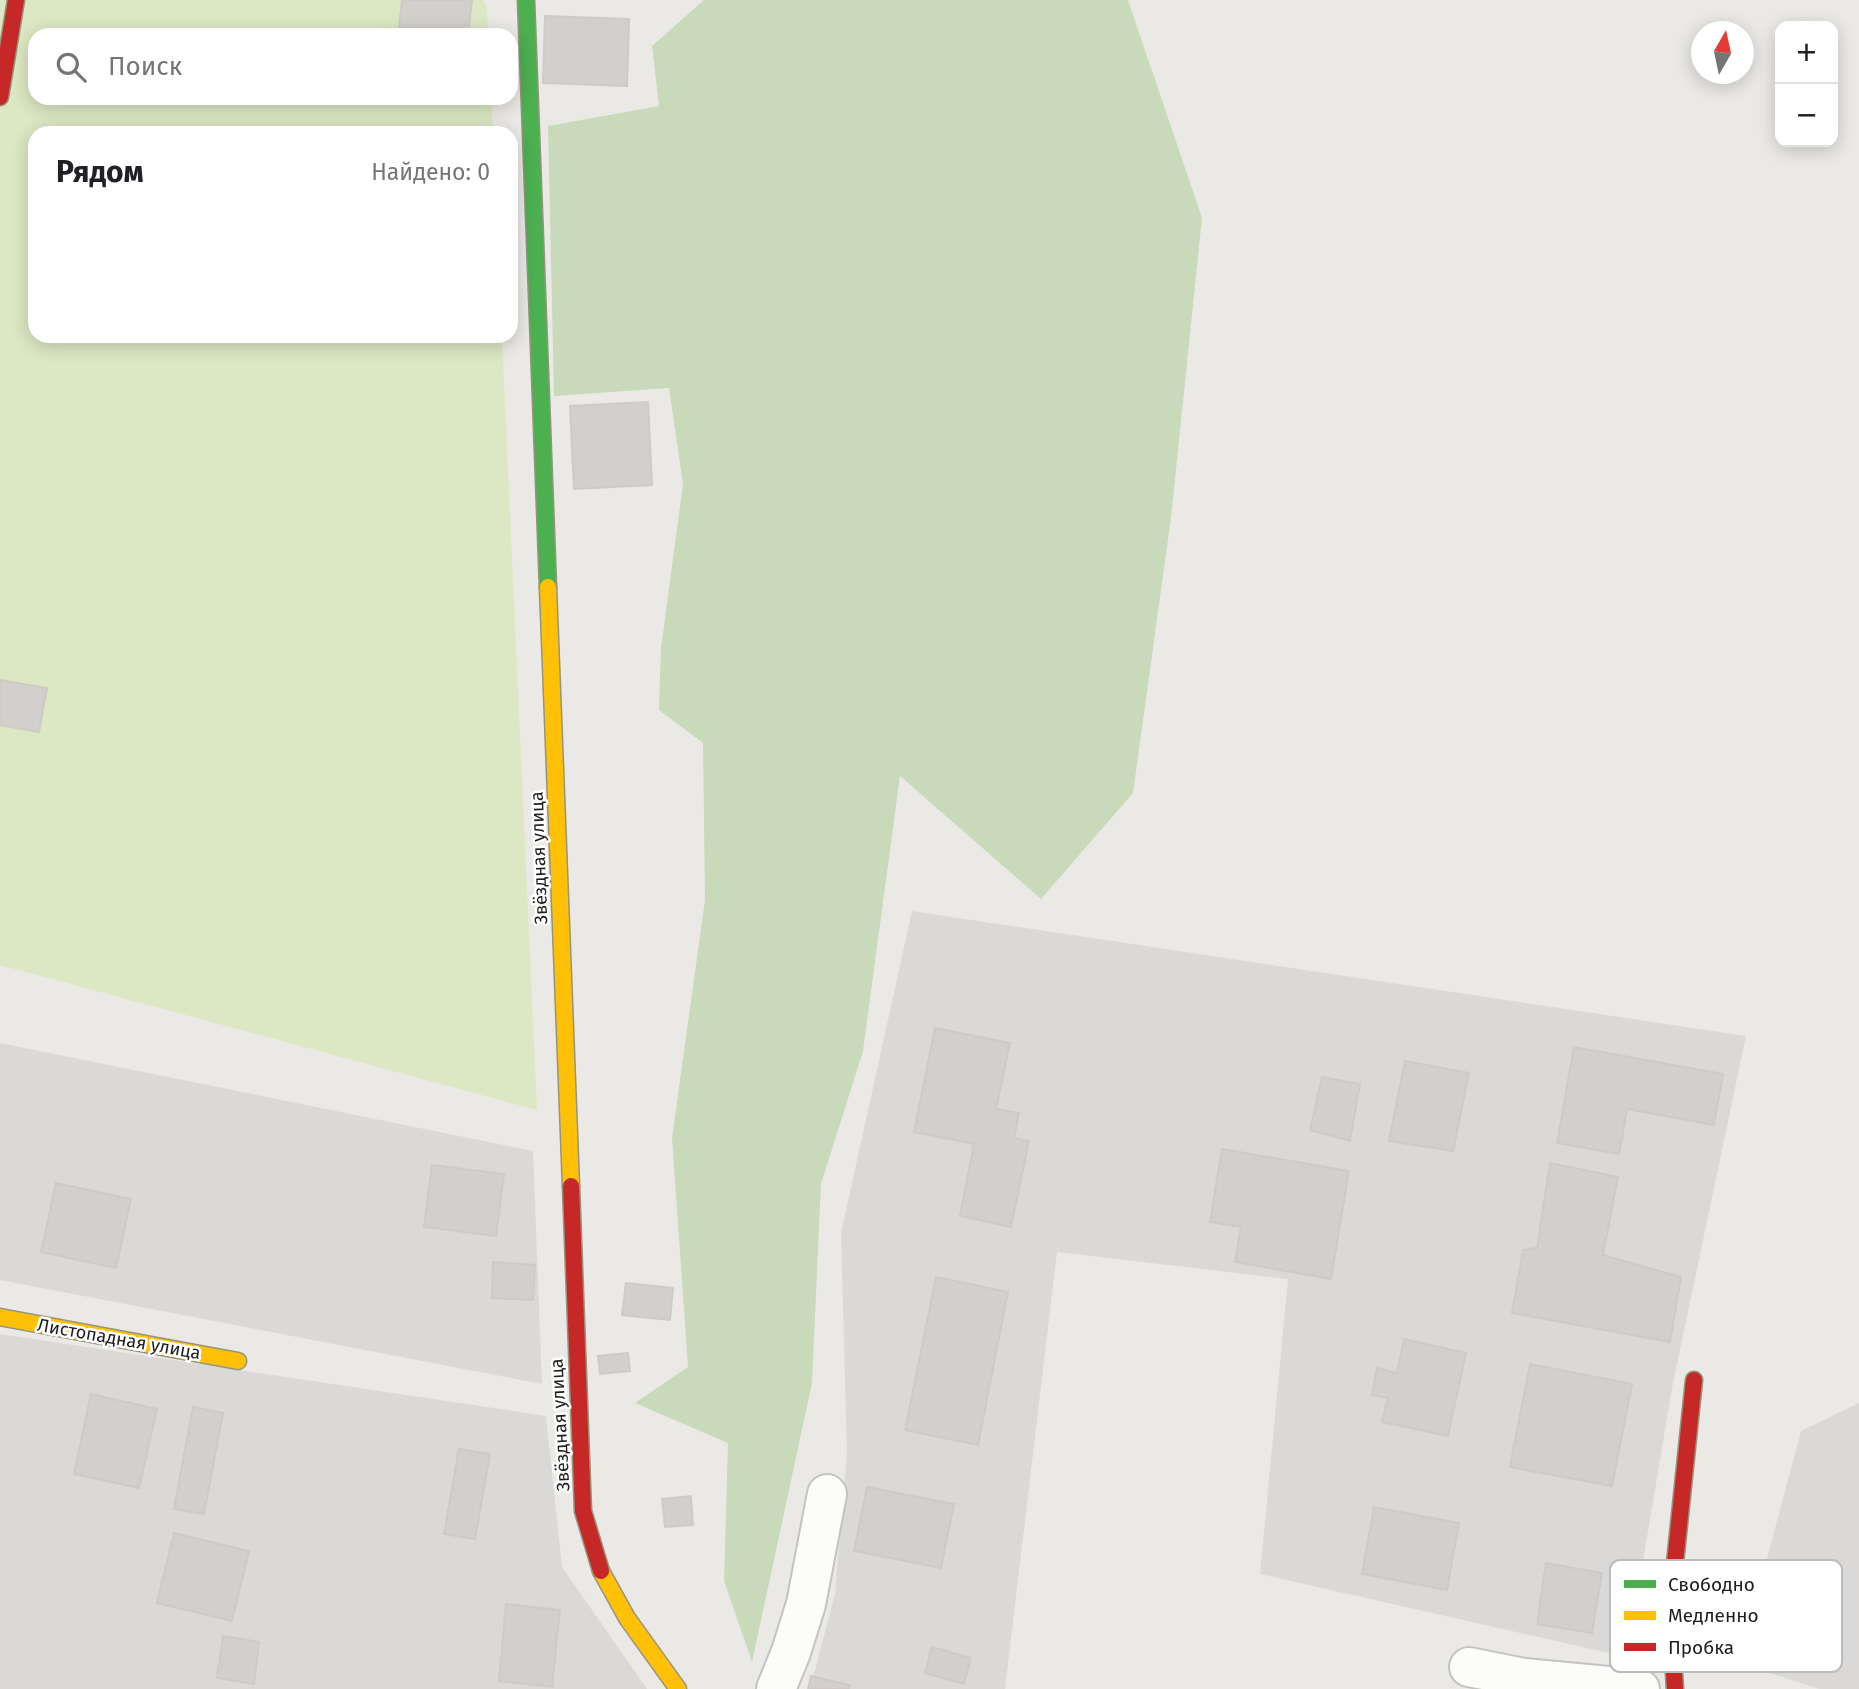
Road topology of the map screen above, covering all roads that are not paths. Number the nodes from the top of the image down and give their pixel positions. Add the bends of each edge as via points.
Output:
1 (16, 0) edge
2 (526, 0) edge
3 (0, 96) edge
4 (0, 1317) edge
5 (238, 1361) dead end
6 (1694, 1380) dead end
7 (827, 1494) dead end
8 (1675, 1560) edge
9 (1469, 1667) dead end
10 (678, 1689) edge
11 (776, 1689) edge
12 (1640, 1689) edge

1 - 3 street
2 - 10 street, Звёздная улица via 583,1511 599,1567 627,1618
4 - 5 street, Листопадная улица
6 - 8 street
7 - 11 street via 806,1604
9 - 12 street via 1524,1678

